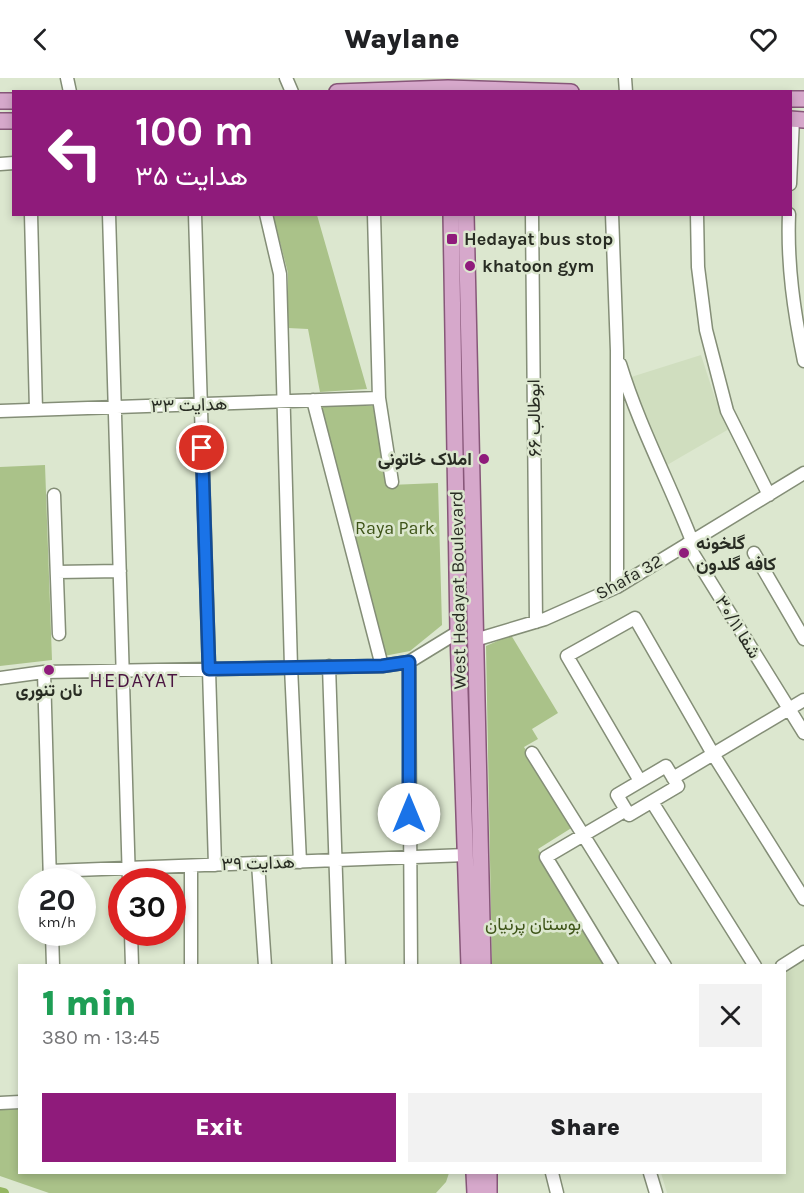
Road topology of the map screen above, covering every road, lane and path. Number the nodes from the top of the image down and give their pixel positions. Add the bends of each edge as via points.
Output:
1 (497, 78) edge
2 (371, 84) edge
3 (396, 84) edge
4 (448, 86) edge
5 (464, 86) edge
6 (508, 89) junction
7 (346, 90) edge
8 (529, 90) edge
9 (796, 120) edge
10 (792, 159) edge
11 (31, 216) edge
12 (109, 216) edge
13 (195, 216) edge
14 (266, 216) edge
15 (374, 216) edge
16 (451, 216) edge
17 (466, 216) edge
18 (532, 216) edge
19 (612, 216) edge
20 (697, 216) edge
21 (789, 216) edge
22 (617, 351) junction
23 (804, 361) edge
24 (379, 398) junction
25 (313, 400) junction
26 (283, 401) junction
27 (200, 404) junction
28 (116, 407) junction
29 (36, 410) junction
30 (0, 411) edge
31 (804, 473) edge
32 (392, 482) dead end
33 (54, 495) dead end
34 (769, 495) junction
35 (464, 501) junction
36 (689, 543) junction
37 (754, 553) dead end
38 (120, 571) junction
39 (57, 572) junction
40 (617, 587) junction
41 (537, 622) junction
42 (459, 632) junction
43 (59, 634) dead end
44 (804, 639) edge
45 (476, 640) junction
46 (409, 662) junction
47 (329, 666) junction
48 (382, 666) junction
49 (291, 667) junction
50 (209, 669) junction
51 (123, 670) junction
52 (44, 672) junction
53 (0, 678) edge
54 (804, 700) edge
55 (790, 709) junction
56 (804, 733) edge
57 (532, 753) dead end
58 (713, 754) junction
59 (673, 778) junction
60 (640, 782) junction
61 (652, 802) junction
62 (626, 810) junction
63 (583, 835) junction
64 (466, 855) junction
65 (410, 858) junction
66 (337, 860) junction
67 (300, 862) junction
68 (258, 863) junction
69 (215, 865) junction
70 (191, 866) junction
71 (50, 868) edge
72 (128, 868) joint
73 (804, 899) edge
74 (52, 946) edge
75 (131, 946) edge
76 (804, 952) edge
77 (53, 964) edge
78 (132, 964) edge
79 (191, 964) edge
80 (265, 964) edge
81 (339, 964) edge
82 (411, 964) edge
83 (469, 964) edge
84 (483, 964) edge
85 (611, 964) edge
86 (664, 964) edge
87 (754, 964) edge
88 (785, 964) edge
89 (18, 1102) edge
90 (0, 1103) edge
91 (474, 1174) edge
92 (489, 1174) edge
93 (552, 1174) edge
94 (650, 1174) edge
95 (475, 1193) edge
96 (489, 1193) edge
97 (557, 1193) edge
98 (656, 1193) edge

1 - 6 main road
2 - 3 main road
2 - 7 main road
3 - 4 main road
4 - 5 main road
5 - 6 main road
6 - 8 main road
9 - 10 street
11 - 29 street
12 - 28 street
13 - 27 street
14 - 26 street via 280,274
15 - 24 street
16 - 35 main road, West Hedayat Boulevard
17 - 35 main road, West Hedayat Boulevard
18 - 41 street, ابوطالب ۶۶
19 - 22 street
20 - 34 street via 698,267 706,330 727,411
21 - 23 street via 793,307
22 - 36 street, شفا ۳۰/۱۱ via 629,395 671,489
22 - 40 street
24 - 25 street, هدایت ۳۳
24 - 32 street
25 - 26 street, هدایت ۳۳
25 - 48 street
26 - 27 street, هدایت ۳۳
26 - 49 street
27 - 28 street, هدایت ۳۳
27 - 50 street
28 - 29 street, هدایت ۳۳
28 - 38 street
29 - 30 street, هدایت ۳۳
31 - 34 street, Shafa 32
33 - 39 street
34 - 36 street, Shafa 32
35 - 42 main road, West Hedayat Boulevard
35 - 45 main road, West Hedayat Boulevard
36 - 40 street, Shafa 32
36 - 55 street, شفا ۳۰/۱۱
37 - 44 street
38 - 39 street
38 - 51 street
39 - 43 street
40 - 41 street, Shafa 32
41 - 45 street, Shafa 32
42 - 46 street
42 - 64 main road, West Hedayat Boulevard
45 - 84 main road, West Hedayat Boulevard
46 - 48 street
46 - 65 street
47 - 48 street
47 - 49 street
47 - 66 street
49 - 50 street
49 - 67 street
50 - 51 street
50 - 69 street
51 - 52 street
51 - 72 street
52 - 53 street
52 - 71 street
54 - 55 street
55 - 56 street, شفا ۳۰/۱۱
55 - 58 street
57 - 63 street
58 - 59 street
58 - 60 street via 635,618 567,656
58 - 73 street
59 - 60 street via 666,766
59 - 61 street via 678,786
60 - 62 street via 617,795
61 - 62 street via 629,815
61 - 87 street
62 - 63 street
63 - 85 street via 546,857
63 - 86 street
64 - 65 street, هدایت ۳۹
64 - 83 main road, West Hedayat Boulevard
65 - 66 street, هدایت ۳۹
65 - 82 street
66 - 67 street, هدایت ۳۹
66 - 81 street
67 - 68 street, هدایت ۳۹
68 - 69 street, هدایت ۳۹
68 - 80 street
69 - 70 street, هدایت ۳۹
70 - 72 street, هدایت ۳۹
70 - 79 street
74 - 77 street
75 - 78 street
76 - 88 street
89 - 90 street
91 - 95 main road
92 - 96 main road
93 - 97 street
94 - 98 street

